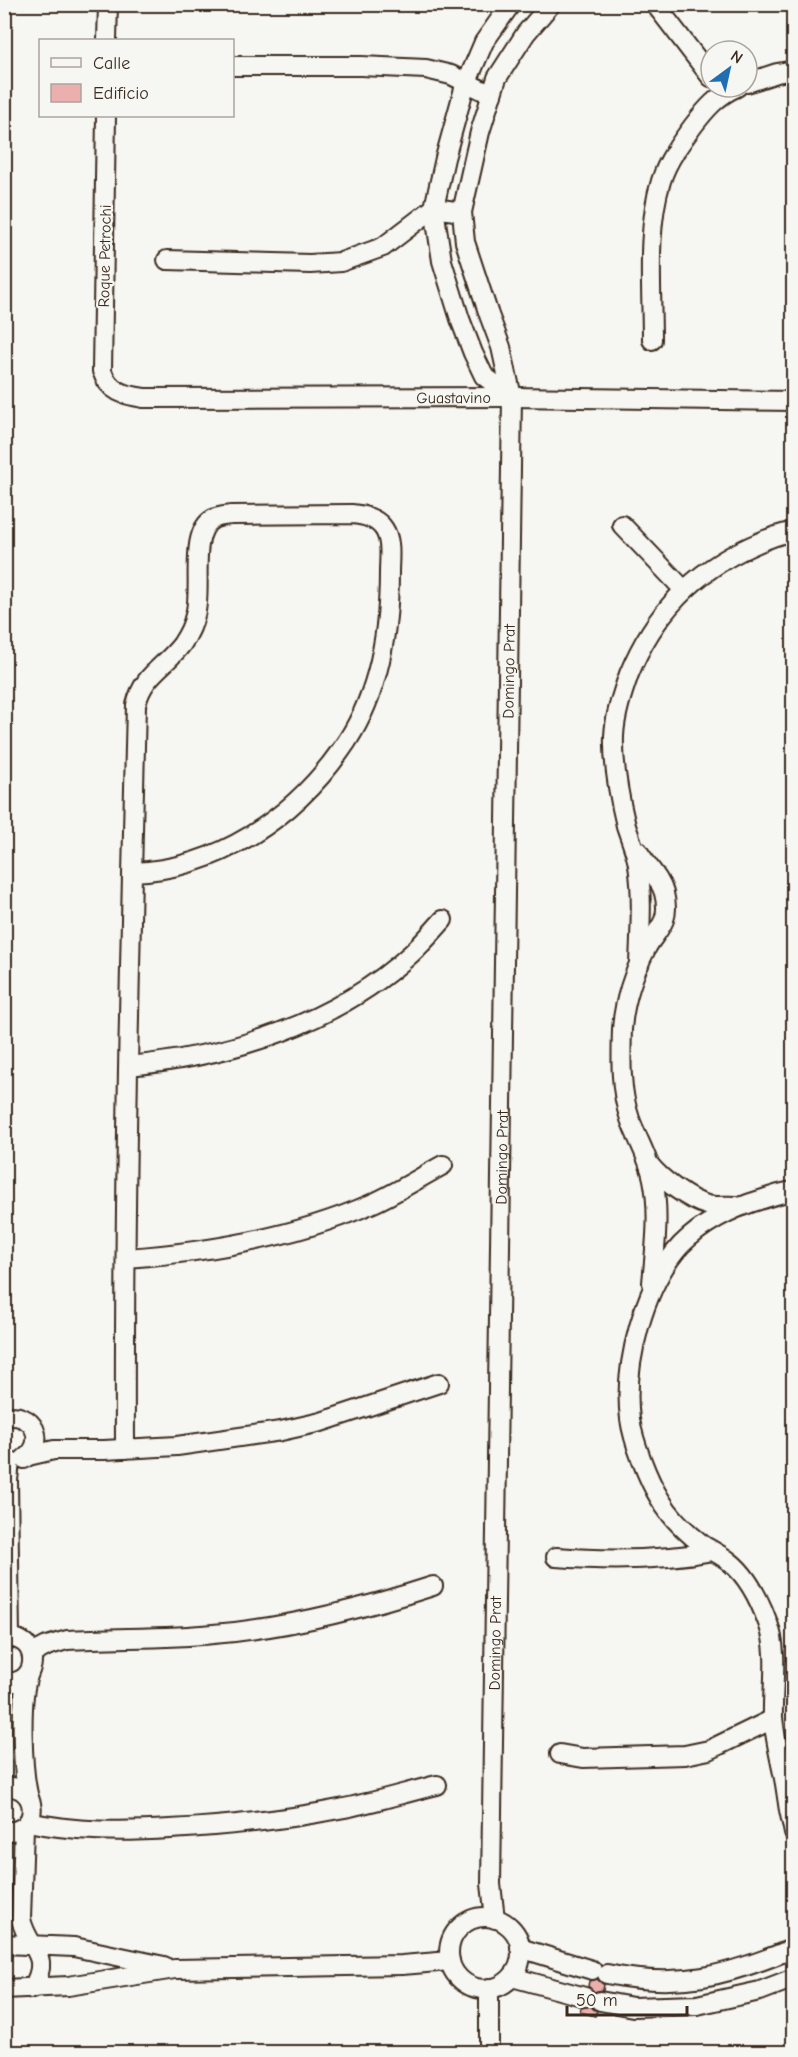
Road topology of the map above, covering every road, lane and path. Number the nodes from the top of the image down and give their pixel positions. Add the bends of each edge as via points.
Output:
1 (108, 4) edge
2 (511, 4) edge
3 (551, 4) edge
4 (655, 4) edge
5 (107, 39) edge
6 (699, 61) edge
7 (234, 66) edge
8 (788, 74) edge
9 (759, 80) edge
10 (467, 83) junction
11 (492, 95) junction
12 (717, 99) edge
13 (106, 117) edge
14 (434, 208) junction
15 (462, 212) junction
16 (167, 260) dead end
17 (652, 340) dead end
18 (501, 347) junction
19 (473, 353) junction
20 (116, 390) joint
21 (512, 397) junction
22 (794, 401) edge
23 (622, 525) dead end
24 (794, 531) edge
25 (684, 590) junction
26 (133, 872) junction
27 (443, 920) dead end
28 (129, 1066) junction
29 (647, 1162) junction
30 (443, 1165) dead end
31 (794, 1191) edge
32 (683, 1192) junction
33 (704, 1203) junction
34 (656, 1205) junction
35 (739, 1206) junction
36 (703, 1228) junction
37 (656, 1230) junction
38 (682, 1245) junction
39 (126, 1258) junction
40 (650, 1296) junction
41 (439, 1383) dead end
42 (4, 1417) edge
43 (29, 1421) junction
44 (74, 1449) junction
45 (125, 1449) junction
46 (28, 1456) junction
47 (7, 1460) edge
48 (684, 1529) junction
49 (712, 1551) junction
50 (556, 1557) dead end
51 (662, 1557) junction
52 (433, 1586) dead end
53 (8, 1638) edge
54 (32, 1654) junction
55 (29, 1672) junction
56 (4, 1682) edge
57 (773, 1719) junction
58 (560, 1754) dead end
59 (437, 1785) dead end
60 (4, 1787) edge
61 (29, 1798) junction
62 (26, 1825) junction
63 (4, 1832) edge
64 (794, 1833) edge
65 (13, 1919) edge
66 (495, 1919) junction
67 (4, 1944) edge
68 (34, 1944) junction
69 (520, 1948) junction
70 (794, 1948) edge
71 (450, 1961) junction
72 (175, 1969) junction
73 (512, 1977) junction
74 (794, 1977) edge
75 (637, 1980) junction
76 (489, 1988) junction
77 (4, 1989) edge
78 (32, 1989) junction
79 (633, 2007) junction
80 (489, 2052) edge

1 - 5 street
2 - 10 street via 483,42
3 - 11 street, Domingo Prat via 526,33 497,78
4 - 6 street
7 - 10 street via 426,69
8 - 9 street
10 - 11 street
10 - 14 street
11 - 15 street, Domingo Prat
12 - 17 street via 679,145 661,179 653,239
13 - 20 street, Roque Petrochi via 102,372
14 - 15 street
14 - 16 street via 383,247 341,262
14 - 19 street via 442,261
15 - 18 street, Domingo Prat via 465,242
18 - 19 street
18 - 21 street, Domingo Prat
19 - 21 street via 484,376
20 - 21 street, Guastavino via 144,398
21 - 22 street, Guastavino
21 - 66 street, Domingo Prat via 491,1884
23 - 25 street
24 - 25 street via 723,559
25 - 29 street via 638,652 618,708 614,734 619,789 629,836 661,885 665,904 664,921 647,946 630,988 623,1023 622,1094
26 - 26 street via 196,862 240,842 287,810 342,748 369,698 385,636 388,539 375,521 352,514 231,515 219,516 206,524 200,538 198,598 192,624 177,650 147,679 138,695
26 - 28 street
27 - 28 street via 388,973 307,1021 241,1047
28 - 39 street
29 - 32 street
29 - 34 street
30 - 39 street via 371,1204 303,1228 218,1248
31 - 35 street
32 - 33 street
32 - 34 street via 671,1193
33 - 35 street
33 - 36 street via 707,1216
34 - 37 street
35 - 36 street
36 - 38 street
37 - 38 street via 668,1242
37 - 40 street
38 - 40 street via 662,1270
39 - 45 street
40 - 48 street via 635,1341 629,1388 630,1420 660,1500
41 - 45 street via 321,1422 281,1431
42 - 43 street via 17,1416
43 - 44 street via 63,1446
43 - 46 street via 36,1439
44 - 45 street
44 - 46 street
46 - 47 street
47 - 53 street
48 - 49 street
48 - 51 street via 674,1547
49 - 51 street
49 - 57 street via 730,1562 747,1580 770,1626
50 - 51 street
52 - 54 street via 386,1601 275,1625 215,1634 67,1640
53 - 54 street via 24,1642
54 - 55 street
55 - 56 street via 19,1681
55 - 61 street via 24,1689 24,1773
57 - 58 street via 709,1750 685,1755 583,1758
57 - 64 street
59 - 62 street via 341,1809 195,1828 92,1831
60 - 61 street via 19,1789
61 - 62 street via 32,1810
62 - 63 street
62 - 65 street
65 - 68 street
66 - 69 street via 512,1930
66 - 71 street via 484,1917 464,1923 451,1940
67 - 68 street
68 - 72 street via 74,1947
68 - 78 street via 41,1966
69 - 73 street
69 - 75 street
70 - 75 street via 714,1976
71 - 72 street
71 - 76 street via 454,1971 469,1985
72 - 78 street
73 - 76 street
73 - 79 street
74 - 79 street via 760,1992 697,2005
75 - 79 street
76 - 80 street
77 - 78 street

